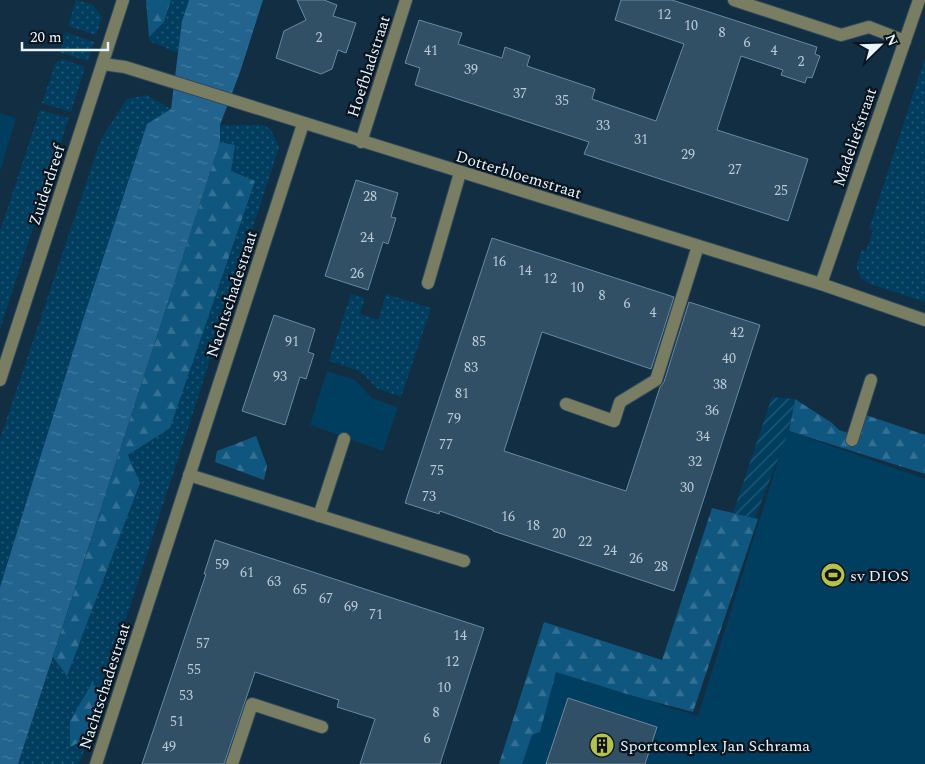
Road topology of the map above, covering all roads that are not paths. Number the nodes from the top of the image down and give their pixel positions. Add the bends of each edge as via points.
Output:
1 (123, 0) edge
2 (406, 0) edge
3 (734, 0) edge
4 (919, 0) edge
5 (905, 41) junction
6 (103, 64) junction
7 (303, 124) junction
8 (361, 142) junction
9 (460, 173) junction
10 (698, 246) junction
11 (428, 283) dead end
12 (821, 284) junction
13 (925, 320) edge
14 (0, 380) edge
15 (871, 380) dead end
16 (566, 404) dead end
17 (344, 439) dead end
18 (852, 440) dead end
19 (190, 476) junction
20 (319, 516) junction
21 (464, 561) dead end
22 (322, 727) dead end
23 (96, 764) edge
24 (232, 764) edge

1 - 6 street, Zuiderdreef
2 - 8 street, Hoefbladstraat
3 - 5 street via 841,35 869,27
4 - 5 street, Madeliefstraat
5 - 12 street, Madeliefstraat
6 - 7 street, Dotterbloemstraat
6 - 14 street, Zuiderdreef
7 - 8 street, Dotterbloemstraat
7 - 19 street, Nachtschadestraat
8 - 9 street, Dotterbloemstraat
9 - 10 street, Dotterbloemstraat
9 - 11 street
10 - 12 street, Dotterbloemstraat
10 - 16 street via 656,380 620,402 614,421
12 - 13 street, Dotterbloemstraat
15 - 18 street
17 - 20 street
19 - 20 street
19 - 23 street, Nachtschadestraat
20 - 21 street
22 - 24 street via 252,704

